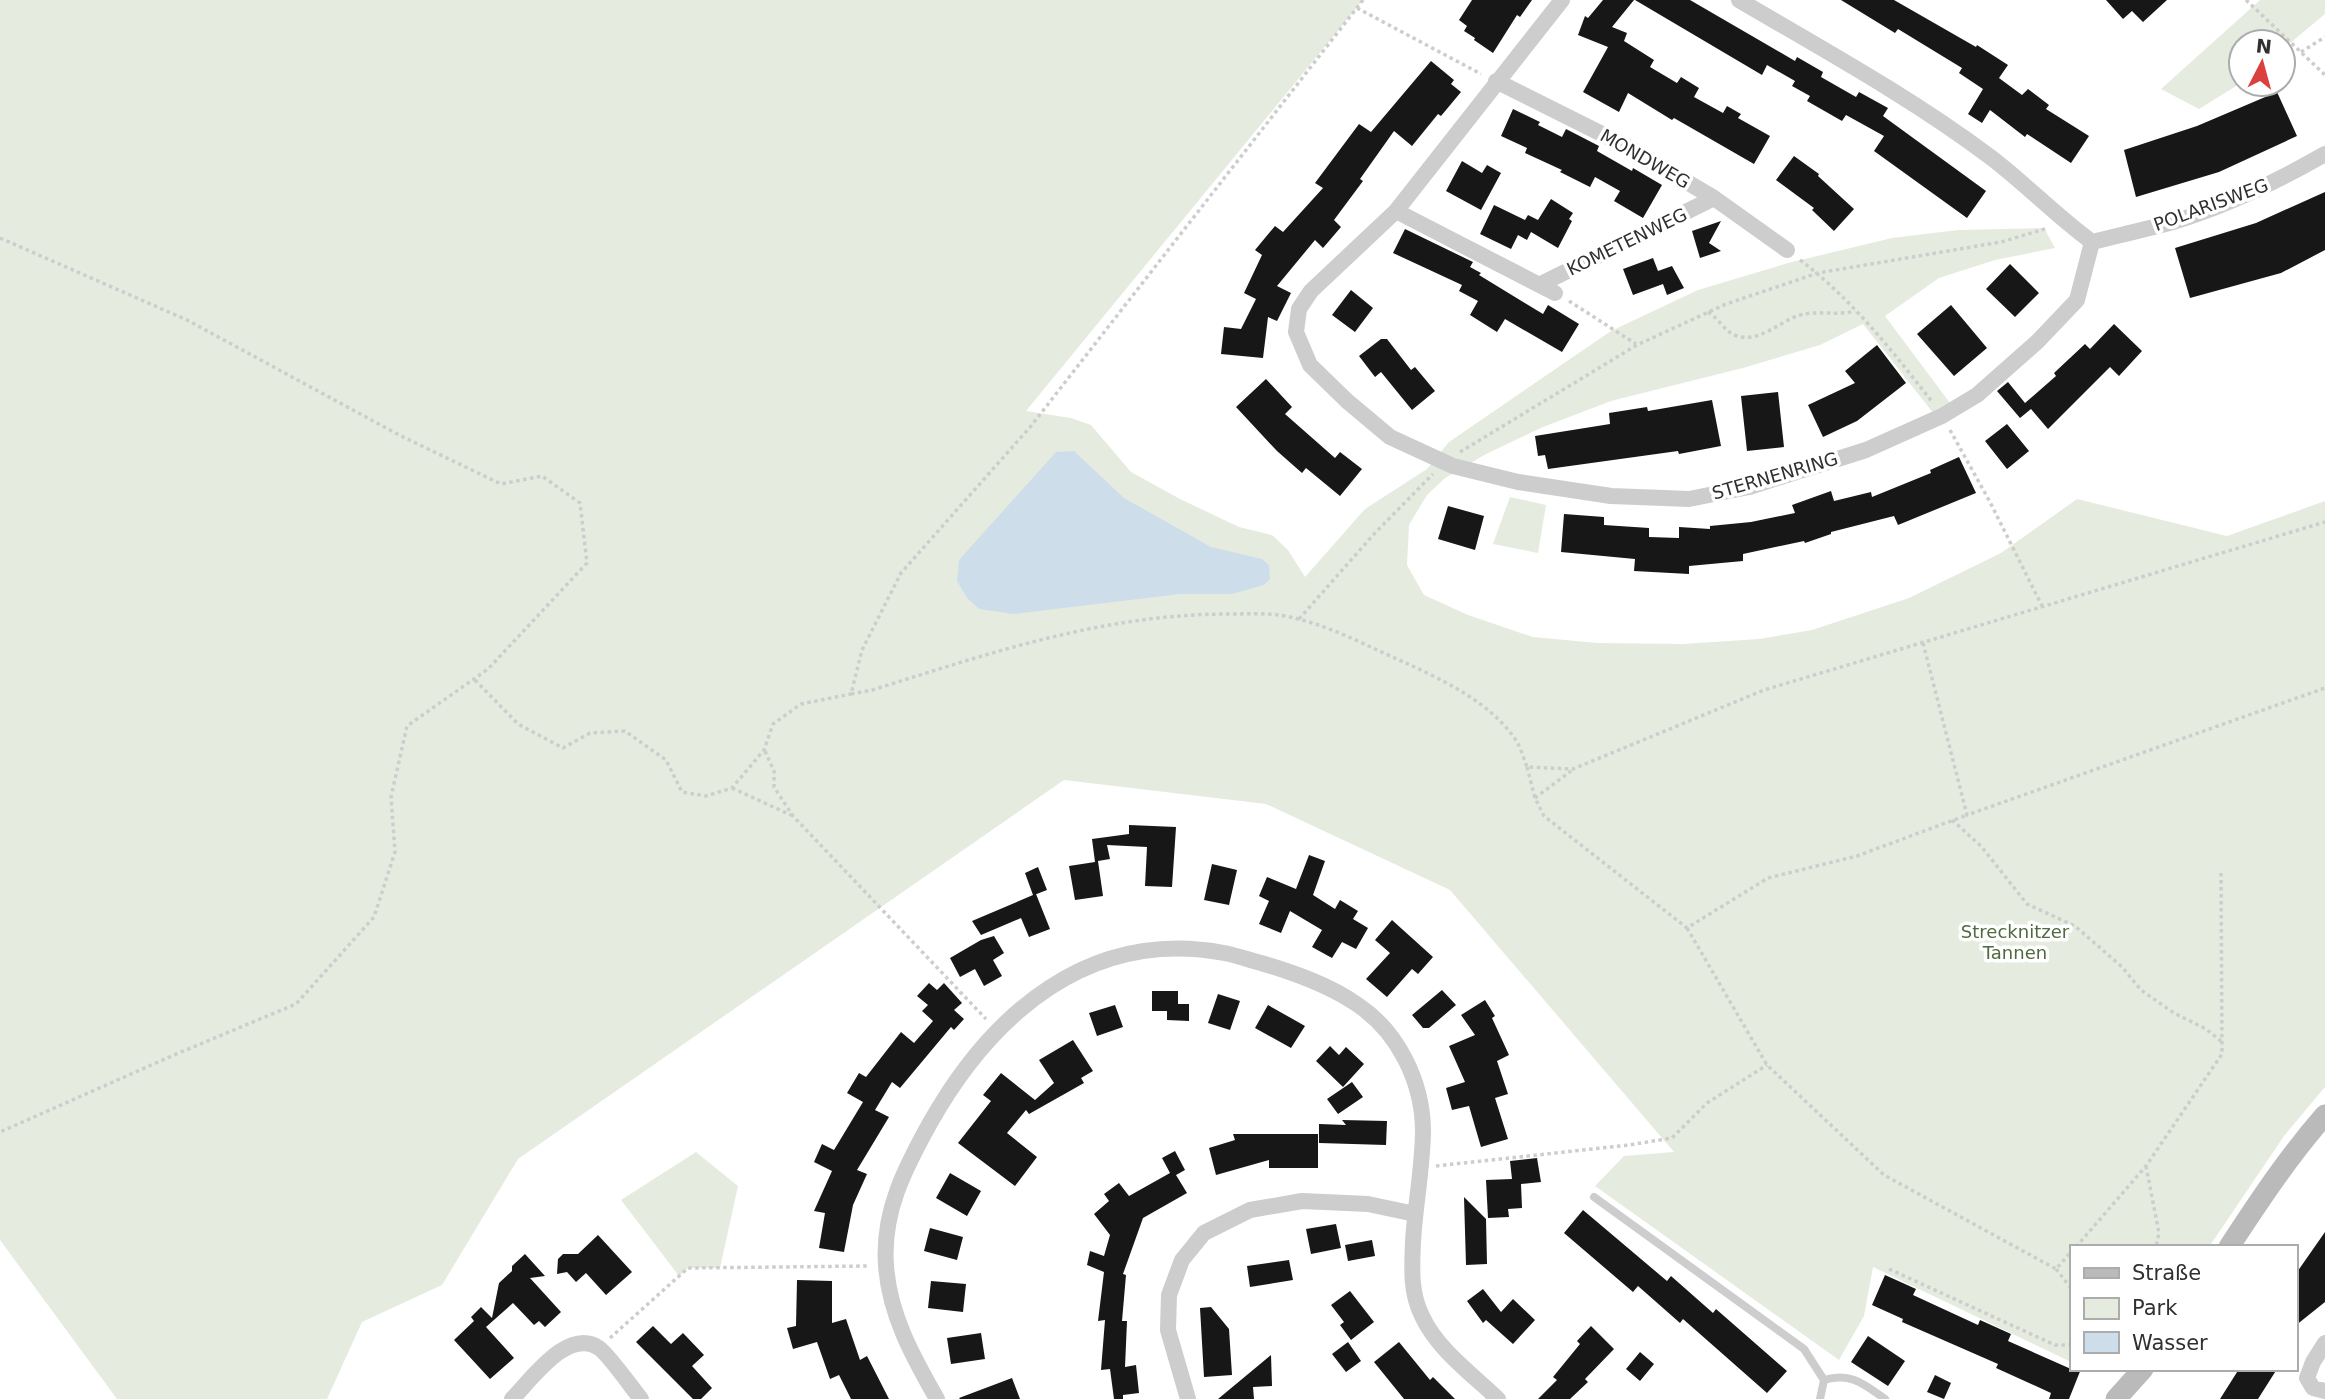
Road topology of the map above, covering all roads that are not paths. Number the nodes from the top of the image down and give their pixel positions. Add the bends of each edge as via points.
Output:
1 (1562, 0) edge
2 (1739, 0) edge
3 (1496, 81) junction
4 (2325, 154) edge
5 (1714, 198) junction
6 (1395, 211) junction
7 (2092, 243) junction
8 (1787, 250) road end
9 (1539, 285) junction
10 (1555, 293) road end
11 (2325, 1115) edge
12 (1594, 1197) dead end
13 (1415, 1214) junction
14 (2230, 1245) edge
15 (2325, 1343) edge
16 (2136, 1372) edge
17 (1824, 1380) junction
18 (2325, 1391) edge
19 (512, 1399) edge
20 (641, 1399) edge
21 (937, 1399) edge
22 (1188, 1399) edge
23 (1498, 1399) edge
24 (1820, 1399) edge
25 (1885, 1399) edge
26 (2116, 1399) edge

1 - 3 street, STERNENRING
2 - 7 street via 1924,110 1992,158
3 - 5 street, MONDWEG via 1628,147
3 - 6 street, STERNENRING
4 - 7 street, POLARISWEG via 2242,196
5 - 8 street, MONDWEG
5 - 9 street, KOMETENWEG
6 - 7 street, STERNENRING via 1311,291 1299,309 1296,332 1310,365 1390,436 1453,466 1518,482 1611,496 1689,499 1749,487 1866,450 1942,415 1977,395 2077,300
6 - 9 street, KOMETENWEG
9 - 10 street, KOMETENWEG
11 - 14 main road
12 - 17 lane via 1804,1349
13 - 21 street via 1423,1127 1417,1093 1408,1064 1390,1034 1361,1007 1285,970 1224,953 1173,948 1126,953 1087,965 1055,984 997,1031 962,1072 906,1166 891,1206 886,1266 900,1329
13 - 22 street via 1368,1204 1302,1201 1250,1210 1204,1233 1182,1260 1169,1296 1168,1330
13 - 23 street via 1411,1279 1422,1317 1445,1350
15 - 18 street via 2307,1378 2313,1388
16 - 26 main road
17 - 24 lane
17 - 25 lane via 1839,1376 1860,1381
19 - 20 street via 555,1355 568,1345 582,1343 600,1348

